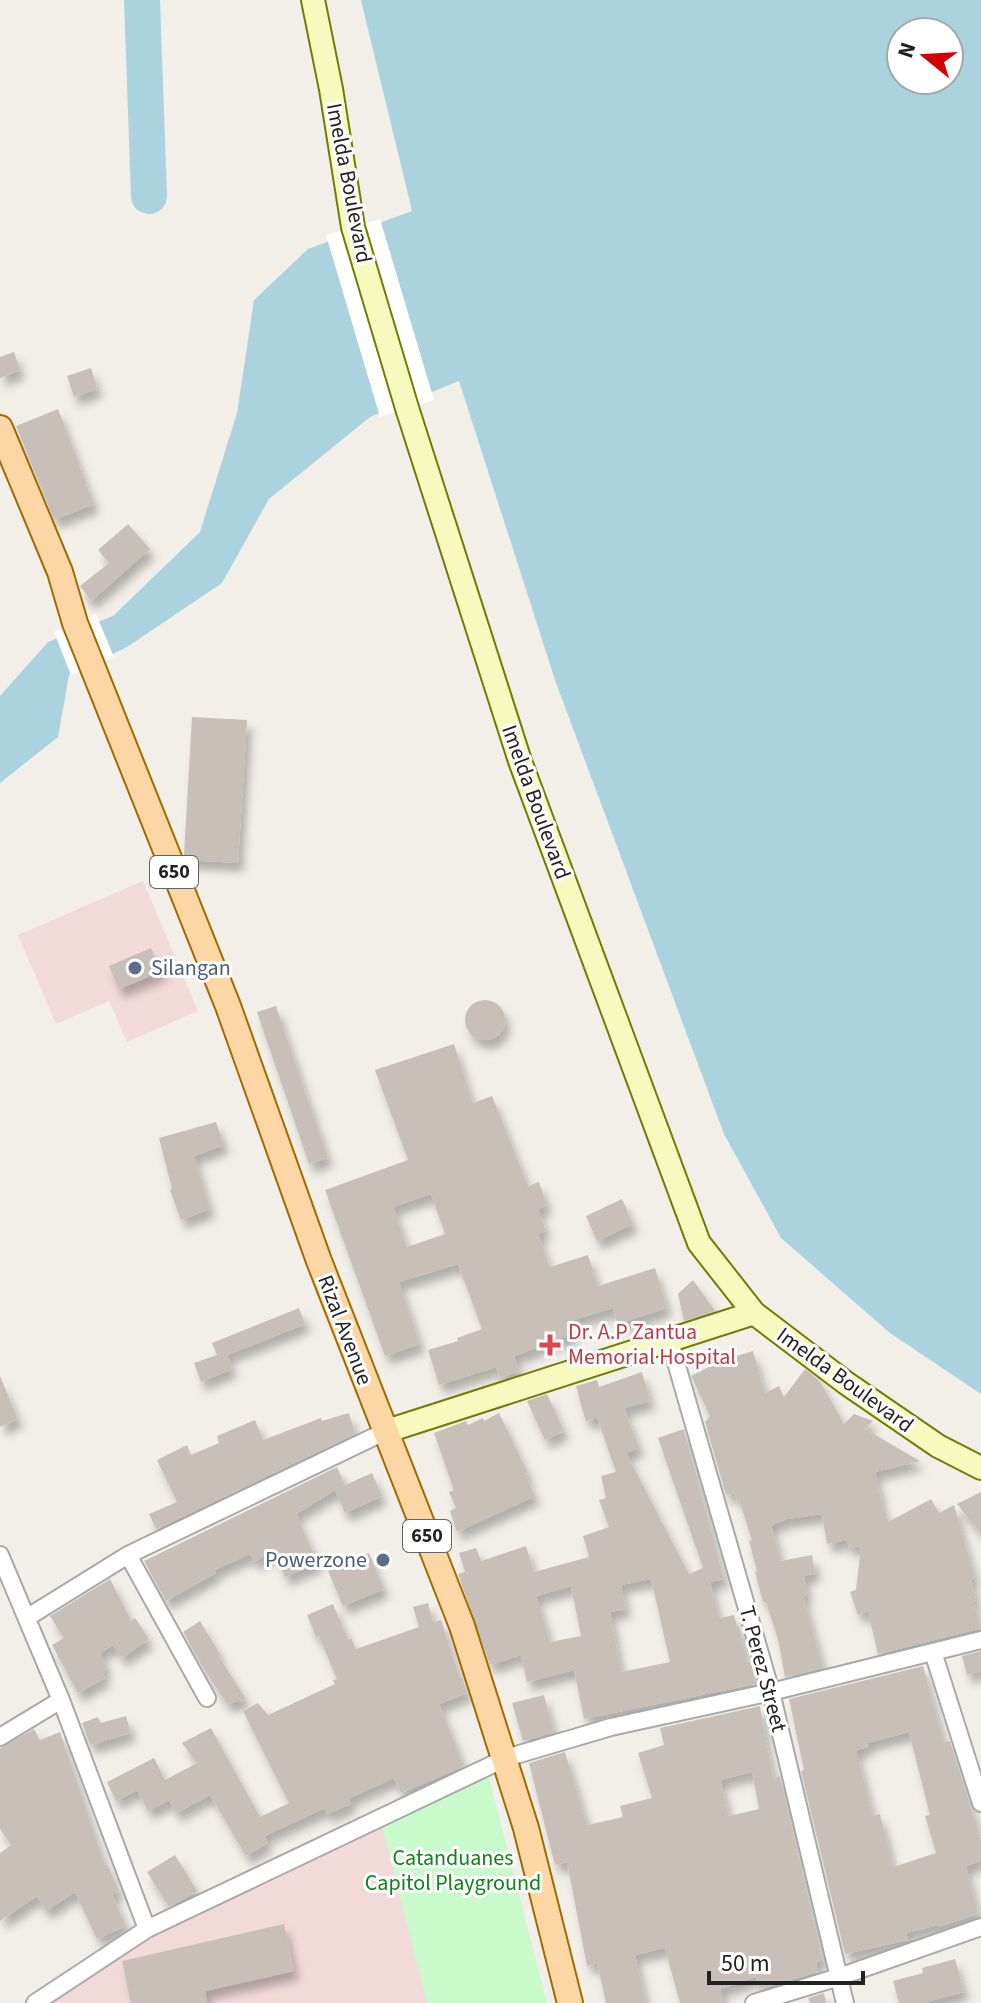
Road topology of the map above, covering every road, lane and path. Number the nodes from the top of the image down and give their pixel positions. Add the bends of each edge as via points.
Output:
1 (313, 0) edge
2 (0, 428) edge
3 (754, 1313) junction
4 (669, 1338) junction
5 (384, 1432) junction
6 (981, 1468) edge
7 (0, 1555) edge
8 (128, 1555) junction
9 (28, 1617) junction
10 (981, 1640) edge
11 (933, 1652) junction
12 (771, 1692) junction
13 (207, 1698) dead end
14 (61, 1700) junction
15 (0, 1737) edge
16 (506, 1758) junction
17 (981, 1803) edge
18 (981, 1927) edge
19 (147, 1929) junction
20 (839, 1977) junction
21 (35, 2003) edge
22 (570, 2003) edge
23 (754, 2003) edge
24 (845, 2003) edge

1 - 3 main road, Imelda Boulevard via 353,227 520,761 699,1243
2 - 5 main road, Rizal Avenue / 650 via 228,1006
3 - 4 main road
3 - 6 main road, Imelda Boulevard via 938,1446
4 - 5 main road
4 - 12 street, T. Perez Street
5 - 8 street
5 - 16 main road, Rizal Avenue / 650 via 462,1626
7 - 9 street
8 - 9 street
8 - 13 street
9 - 14 street
10 - 11 street
11 - 12 street
11 - 17 street
12 - 16 street via 611,1727
12 - 20 street, T. Perez Street
14 - 15 street
14 - 19 street
16 - 19 street
16 - 22 main road, Rizal Avenue / 650
18 - 20 street
19 - 21 street
20 - 23 street
20 - 24 street, T. Perez Street

